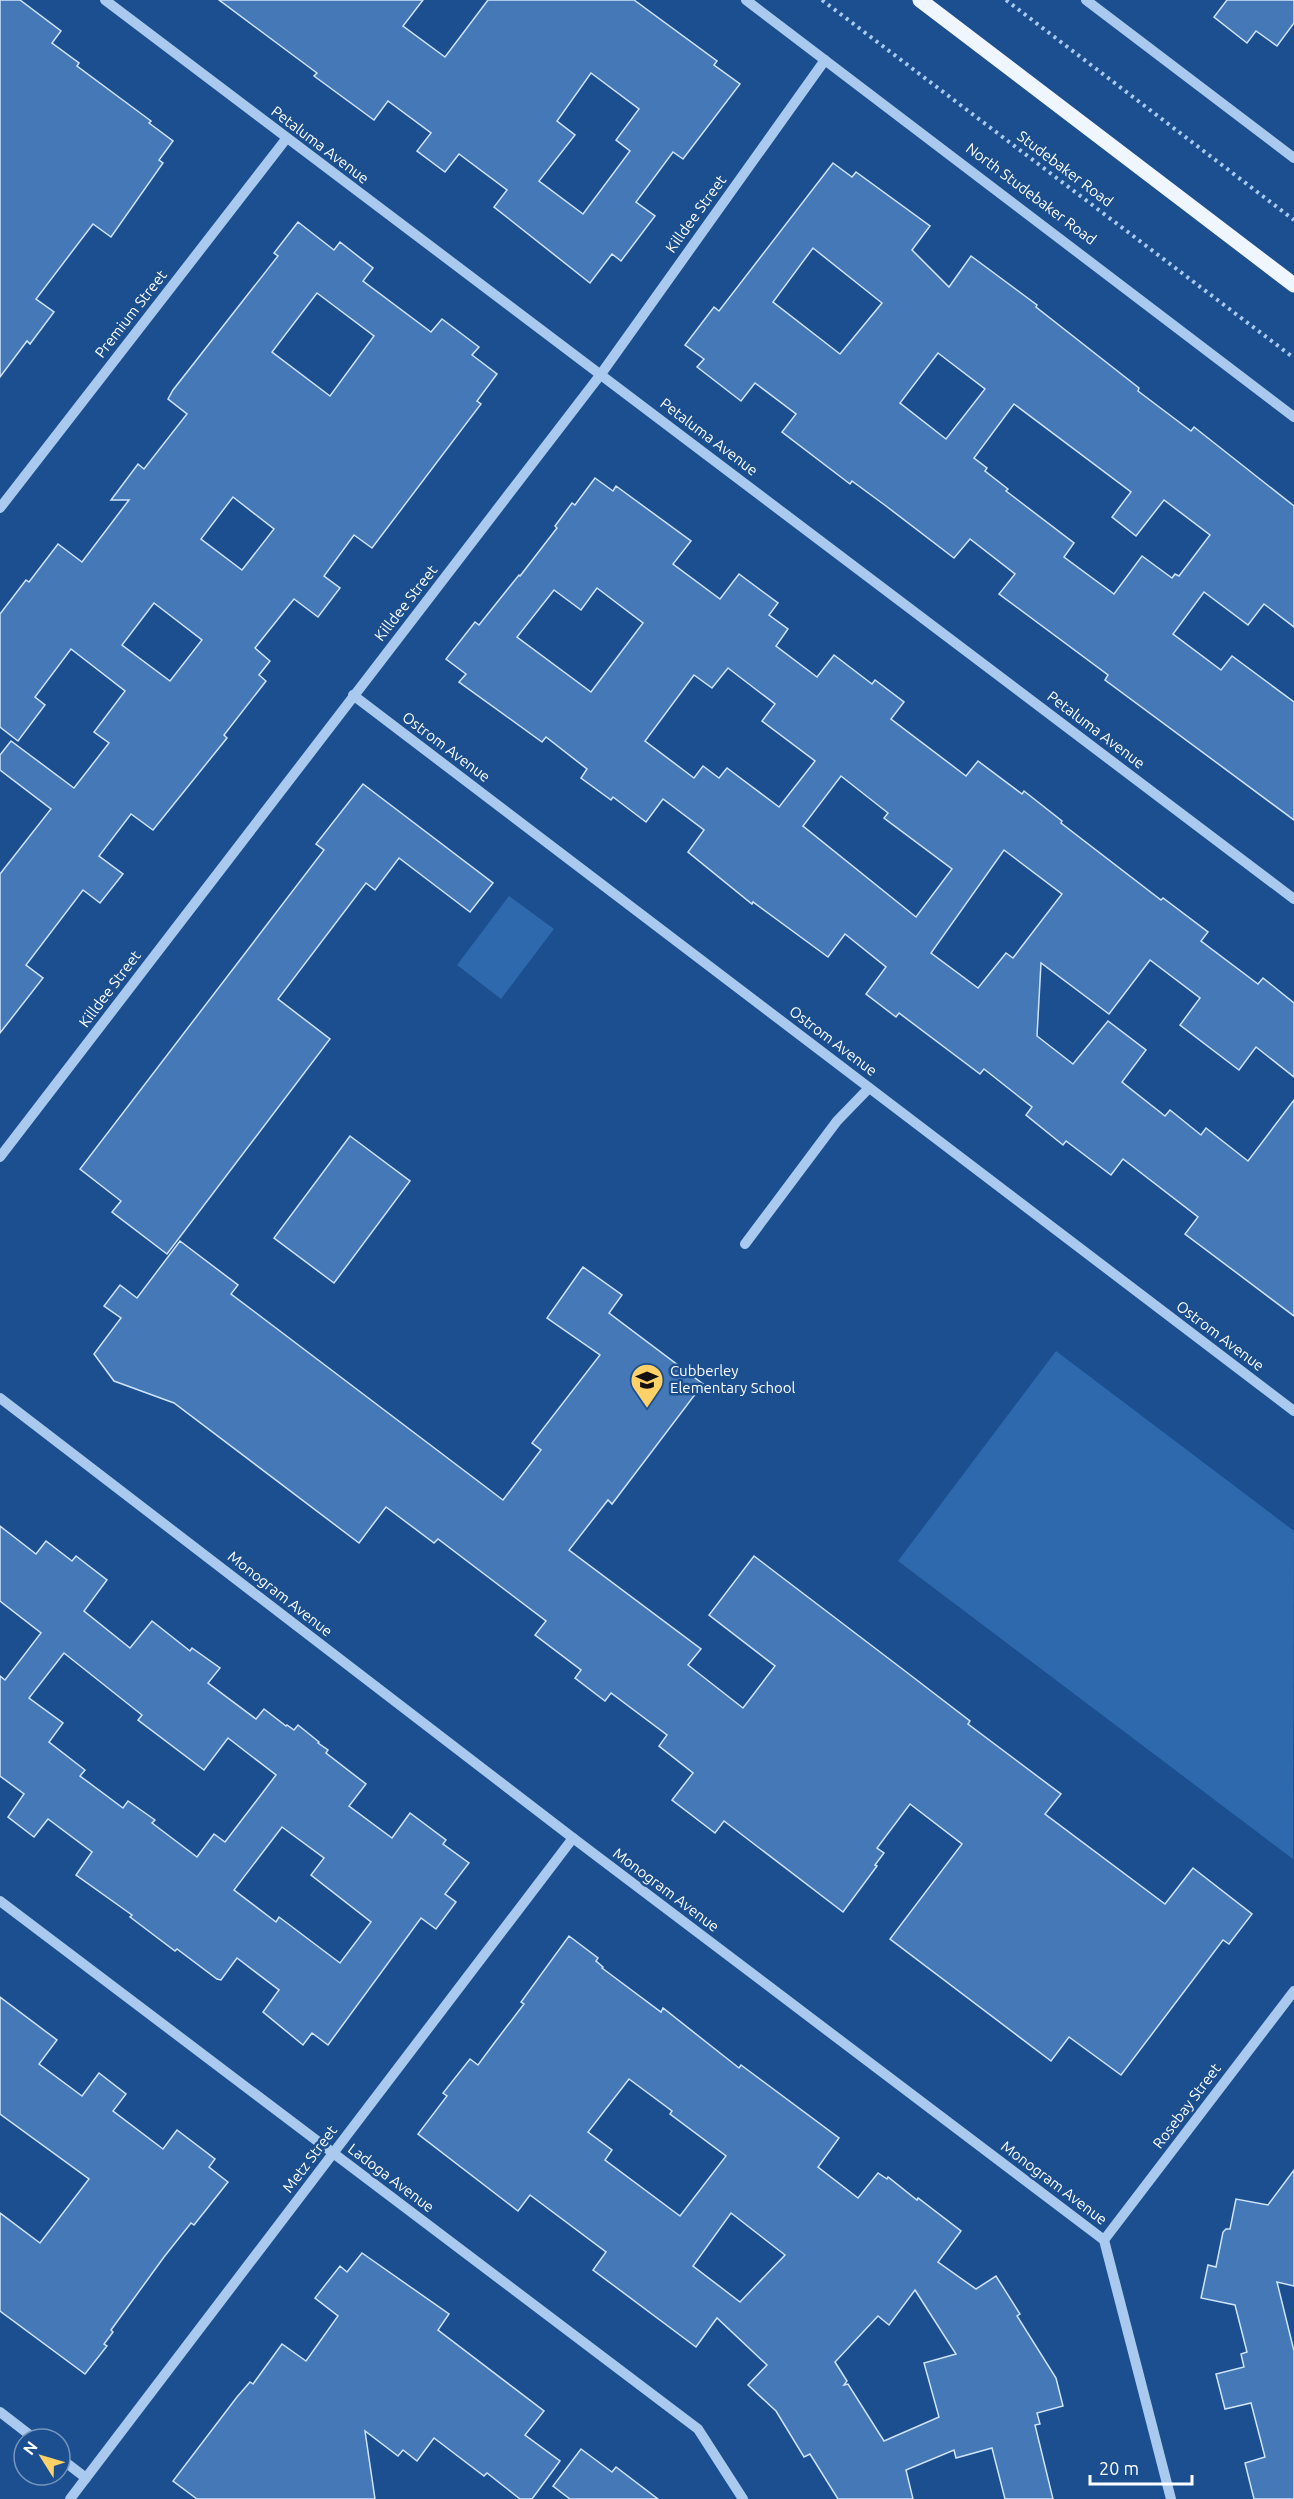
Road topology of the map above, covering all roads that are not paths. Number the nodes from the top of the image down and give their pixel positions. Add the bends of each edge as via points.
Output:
1 (105, 0) edge
2 (746, 0) edge
3 (921, 0) edge
4 (1086, 0) edge
5 (825, 60) junction
6 (286, 139) junction
7 (1294, 158) edge
8 (1294, 285) edge
9 (601, 374) junction
10 (1294, 417) edge
11 (0, 508) edge
12 (353, 696) junction
13 (1294, 899) edge
14 (869, 1088) junction
15 (0, 1157) edge
16 (745, 1244) dead end
17 (0, 1398) edge
18 (1294, 1411) edge
19 (573, 1838) junction
20 (0, 1901) edge
21 (1294, 1991) edge
22 (334, 2153) junction
23 (1104, 2240) junction
24 (0, 2412) edge
25 (19, 2427) edge
26 (72, 2467) edge
27 (86, 2478) junction
28 (70, 2499) edge
29 (743, 2499) edge
30 (1171, 2499) edge

1 - 6 street, Petaluma Avenue
2 - 5 street, North Studebaker Road
3 - 8 main road
4 - 7 street
5 - 9 street, Killdee Street
5 - 10 street, North Studebaker Road
6 - 9 street, Petaluma Avenue
6 - 11 street, Premium Street
9 - 12 street, Killdee Street
9 - 13 street, Petaluma Avenue
12 - 14 street, Ostrom Avenue
12 - 15 street, Killdee Street
14 - 16 street via 837,1121
14 - 18 street, Ostrom Avenue
17 - 19 street, Monogram Avenue
19 - 22 street, Metz Street
19 - 23 street, Monogram Avenue
20 - 22 street, Ladoga Avenue
21 - 23 street, Rosebay Street
22 - 27 street, Metz Street
22 - 29 street, Ladoga Avenue via 698,2429
23 - 30 street, Monogram Avenue
24 - 25 street
26 - 27 street
27 - 28 street, Metz Street

